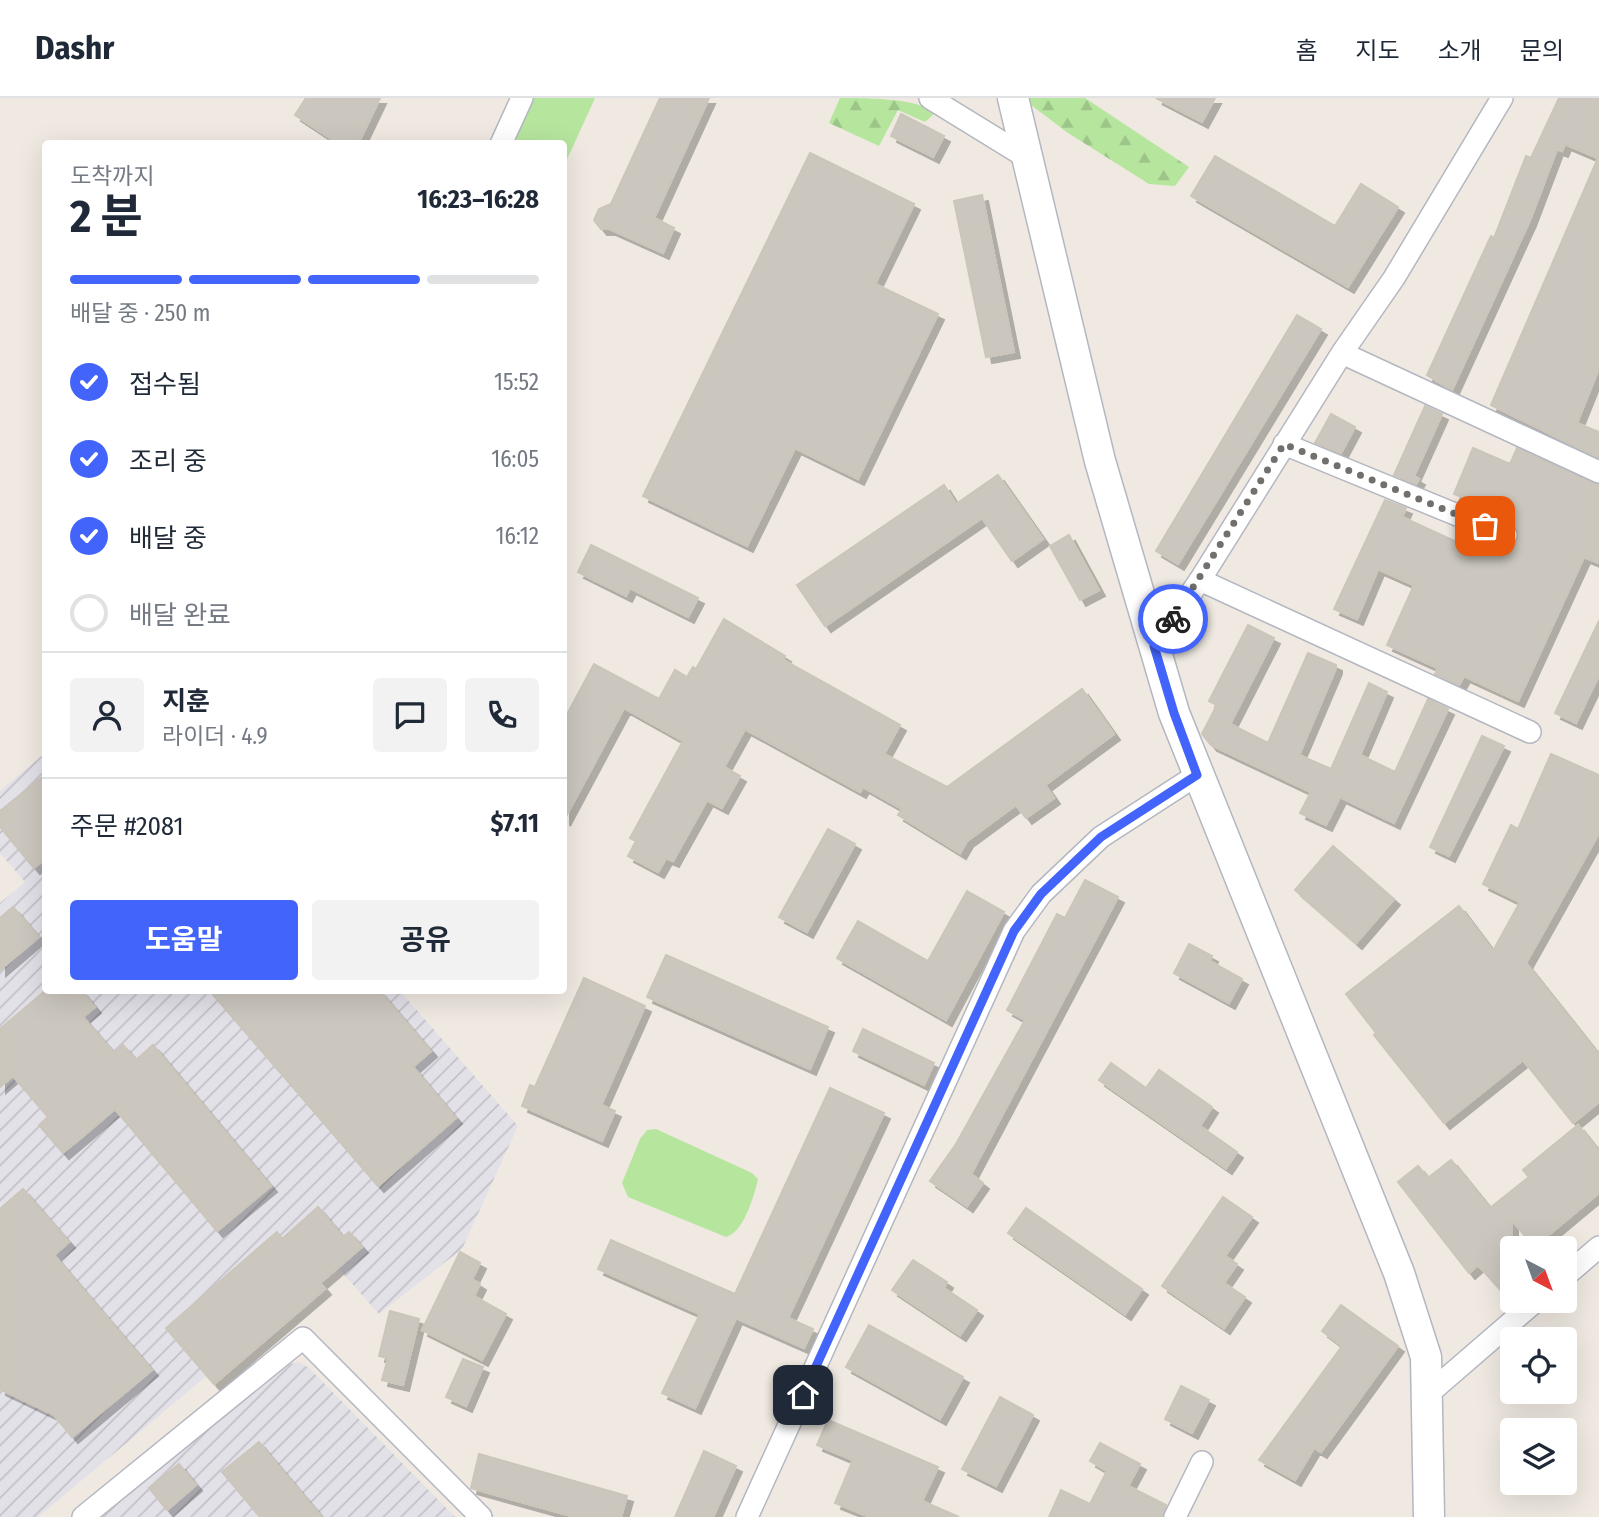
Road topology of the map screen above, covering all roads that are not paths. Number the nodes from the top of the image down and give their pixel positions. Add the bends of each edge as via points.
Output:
1 (522, 98) edge
2 (930, 98) edge
3 (1013, 98) edge
4 (1502, 98) edge
5 (503, 140) edge
6 (1026, 157) junction
7 (1342, 353) junction
8 (1284, 444) junction
9 (1599, 472) edge
10 (1506, 536) dead end
11 (1200, 580) junction
12 (1154, 646) junction
13 (1530, 732) dead end
14 (1197, 775) junction
15 (1599, 1247) edge
16 (1577, 1266) edge
17 (1522, 1313) edge
18 (1427, 1395) junction
19 (1202, 1462) dead end
20 (83, 1517) edge
21 (481, 1517) edge
22 (747, 1517) edge
23 (1175, 1517) edge
24 (1429, 1517) edge

1 - 5 street
2 - 6 street
3 - 6 street
4 - 7 street via 1394,278
6 - 12 street via 1100,461
7 - 8 street
7 - 9 street
8 - 10 street
8 - 11 street
11 - 12 street
11 - 13 street
12 - 14 street
14 - 18 street via 1399,1273 1426,1357
14 - 22 street via 1101,837 1041,894 1014,931
15 - 16 street
17 - 18 street
18 - 24 street
19 - 23 street
20 - 21 street via 303,1338

